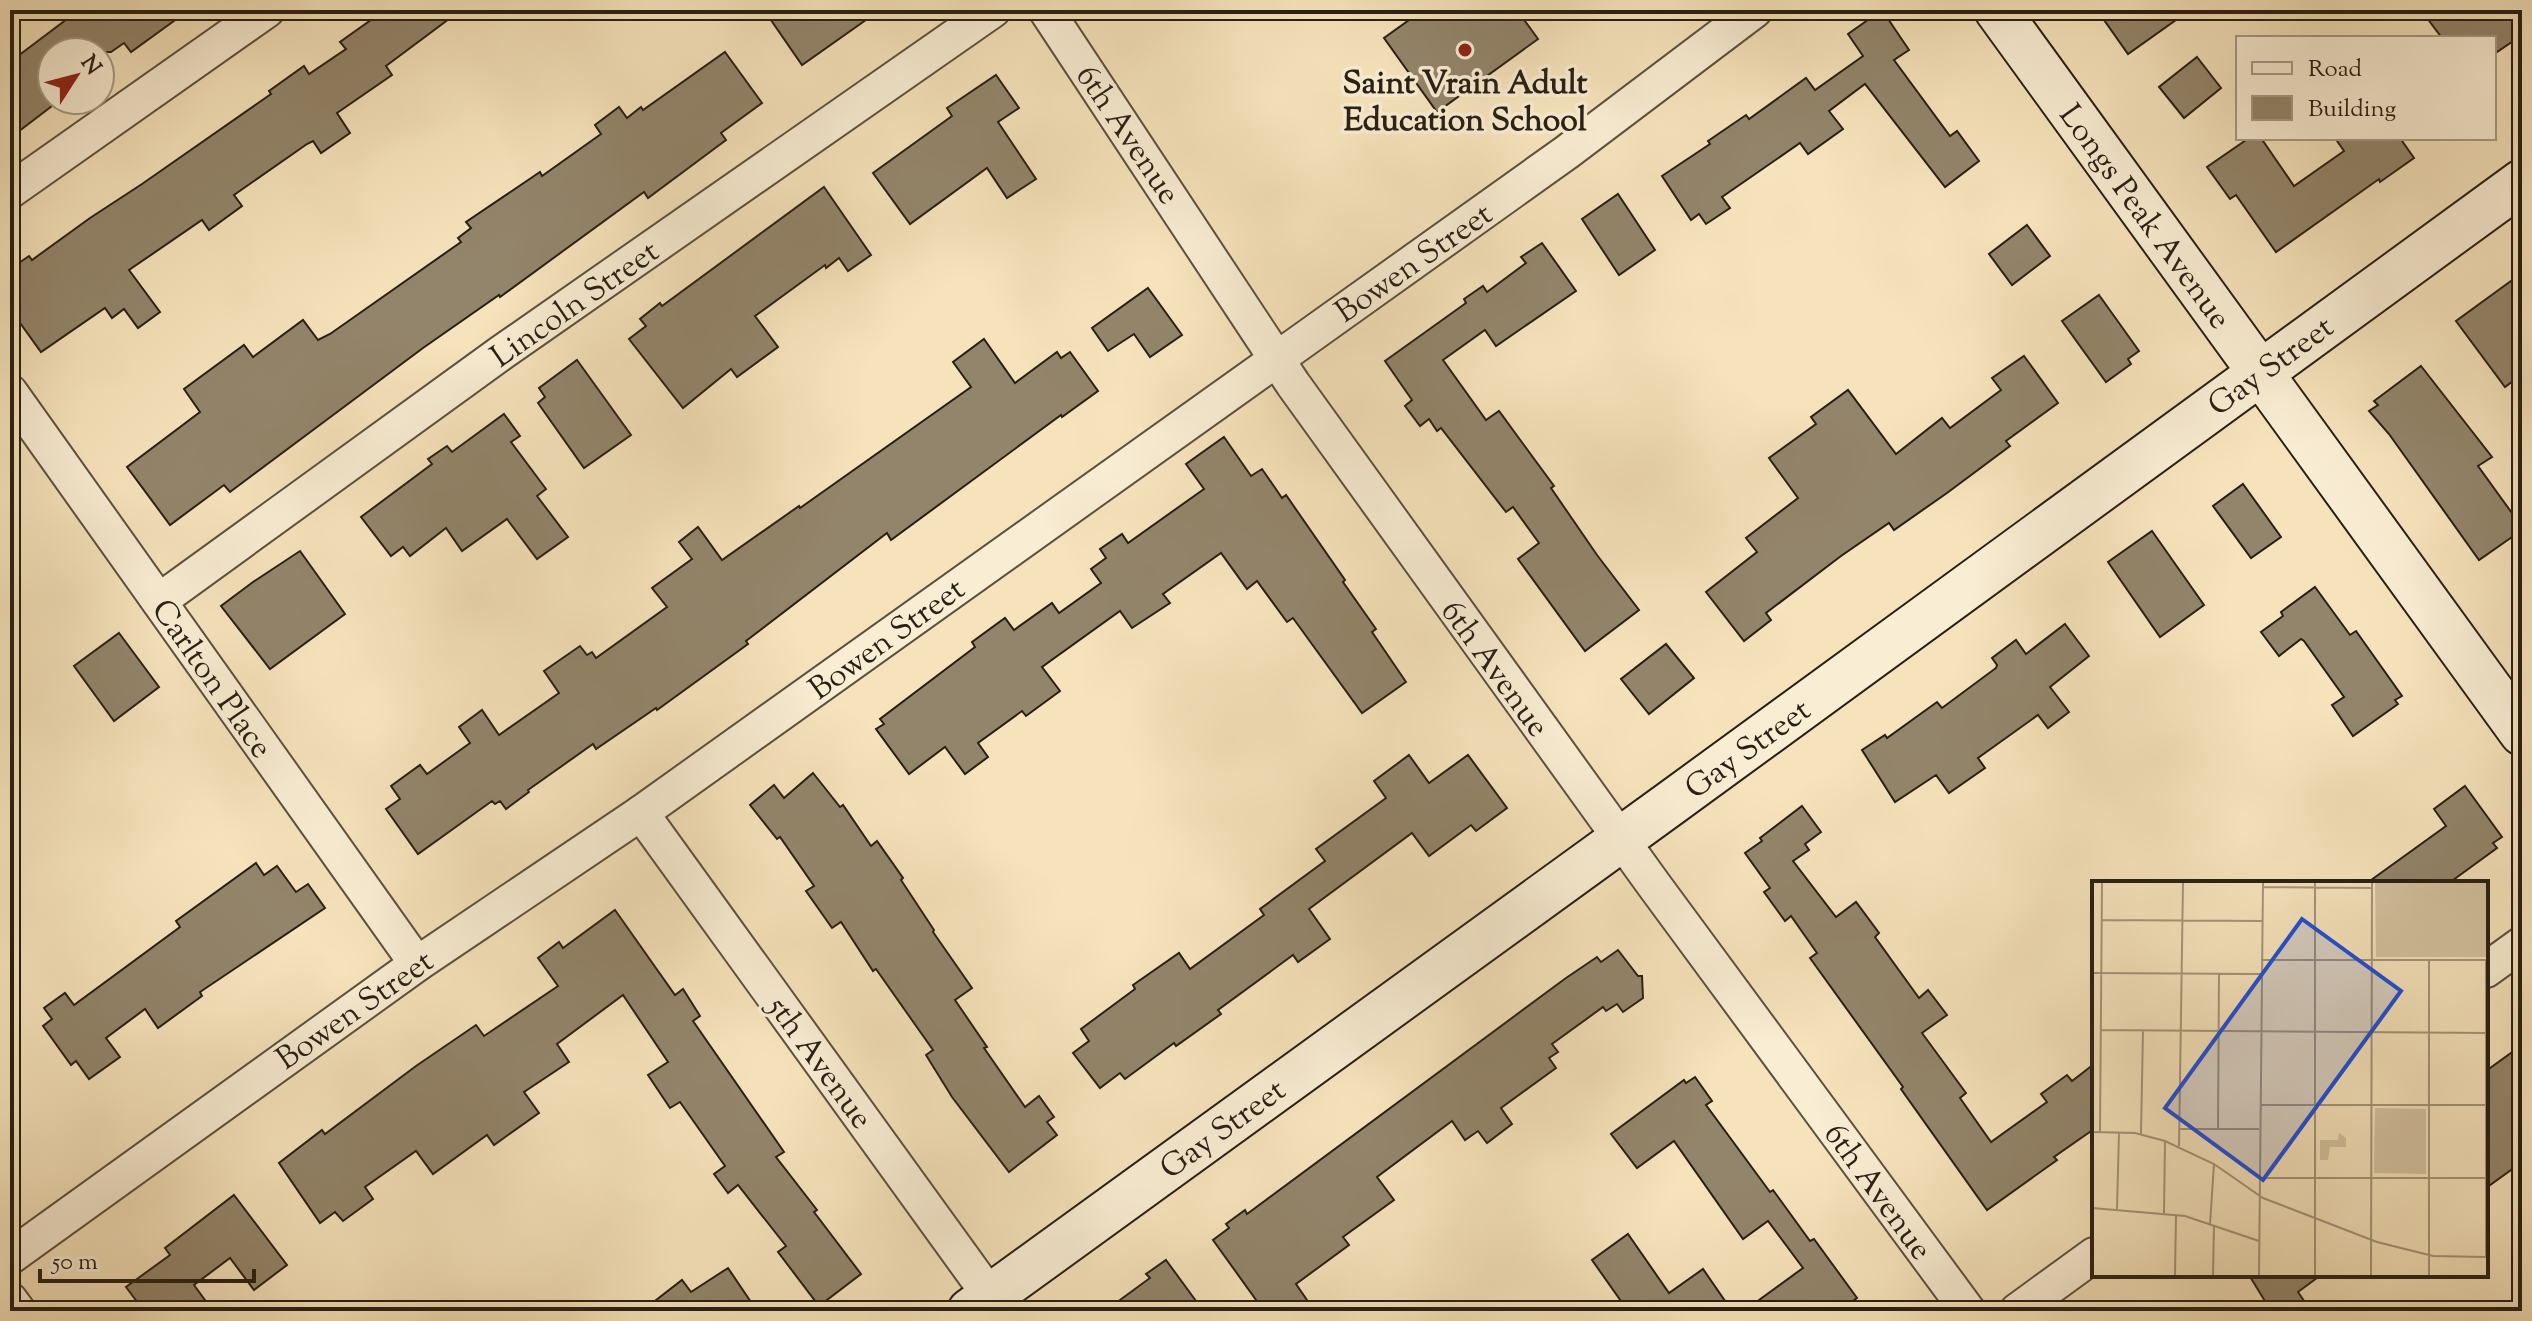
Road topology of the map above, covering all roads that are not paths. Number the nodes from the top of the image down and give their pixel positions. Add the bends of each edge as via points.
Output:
1 (267, 10) edge
2 (993, 10) edge
3 (1046, 10) edge
4 (1755, 10) edge
5 (1997, 10) edge
6 (2522, 182) edge
7 (10, 191) edge
8 (1276, 359) junction
9 (2259, 373) junction
10 (10, 392) edge
11 (159, 601) junction
12 (2522, 733) edge
13 (641, 813) junction
14 (1621, 840) junction
15 (2522, 944) edge
16 (417, 964) junction
17 (2488, 969) edge
18 (2092, 1256) edge
19 (10, 1257) edge
20 (10, 1300) edge
21 (987, 1306) edge
22 (18, 1311) edge
23 (1968, 1311) edge
24 (2017, 1311) edge

1 - 7 street
2 - 11 street, Lincoln Street via 501,353
3 - 8 street, 6th Avenue
4 - 8 street, Bowen Street via 1567,152
5 - 9 street, Longs Peak Avenue
6 - 9 street, Gay Street
8 - 13 street, Bowen Street
8 - 14 street, 6th Avenue
9 - 12 street, Longs Peak Avenue
9 - 14 street, Gay Street
10 - 11 street, Carlton Place
11 - 16 street, Carlton Place
13 - 16 street, Bowen Street
13 - 21 street, 5th Avenue
14 - 21 street, Gay Street
14 - 23 street, 6th Avenue
15 - 17 street
16 - 19 street, Bowen Street
18 - 24 street
20 - 22 street

